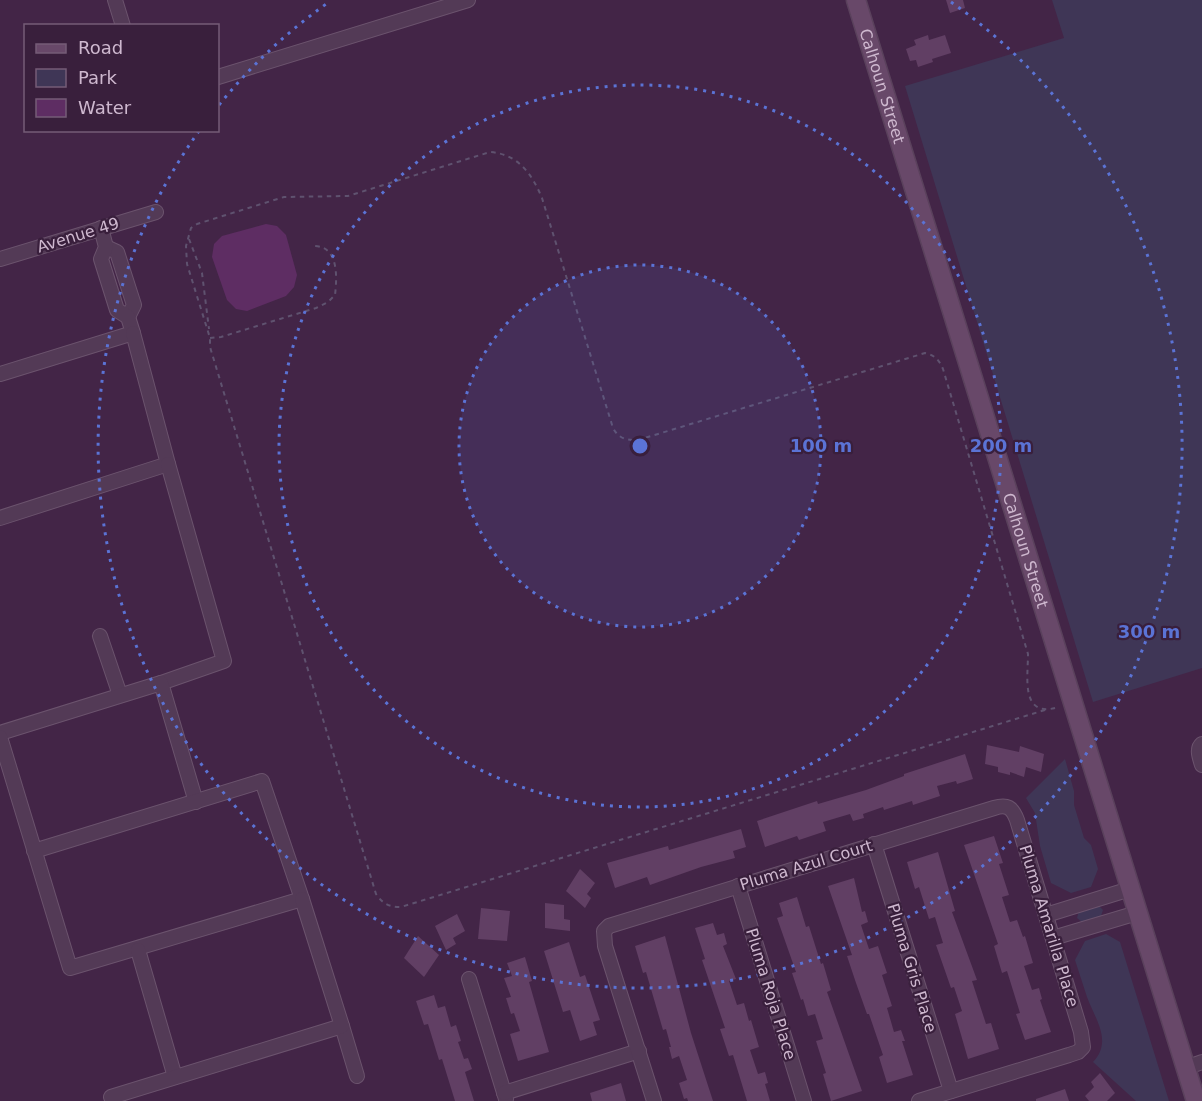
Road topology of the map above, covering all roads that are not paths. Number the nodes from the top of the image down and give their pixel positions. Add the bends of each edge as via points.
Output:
1 (115, 0) edge
2 (468, 0) edge
3 (858, 0) edge
4 (122, 24) edge
5 (219, 77) edge
6 (156, 212) dead end
7 (101, 228) junction
8 (106, 247) junction
9 (0, 259) edge
10 (127, 282) junction
11 (110, 287) junction
12 (128, 317) junction
13 (133, 333) junction
14 (0, 374) edge
15 (168, 464) junction
16 (0, 518) edge
17 (100, 636) dead end
18 (161, 683) junction
19 (120, 695) junction
20 (0, 735) edge
21 (1201, 745) edge
22 (1202, 765) edge
23 (196, 802) junction
24 (1009, 807) joint
25 (874, 844) junction
26 (34, 851) junction
27 (738, 886) junction
28 (1130, 889) junction
29 (302, 899) junction
30 (1137, 913) junction
31 (1046, 915) junction
32 (1053, 938) junction
33 (138, 950) junction
34 (469, 979) dead end
35 (342, 1026) junction
36 (639, 1052) junction
37 (1193, 1065) edge
38 (357, 1076) dead end
39 (175, 1077) junction
40 (951, 1091) junction
41 (506, 1097) edge
42 (113, 1101) edge
43 (654, 1101) edge
44 (804, 1101) edge
45 (919, 1101) edge
46 (1196, 1101) edge

1 - 4 street
2 - 5 street
3 - 28 street, Calhoun Street
6 - 7 street, Avenue 49
7 - 8 street
7 - 9 street, Avenue 49
8 - 10 street via 117,252
8 - 11 street via 101,259
10 - 11 street
10 - 12 street via 134,305
11 - 12 street via 117,310
12 - 13 street
13 - 14 street
13 - 15 street
15 - 16 street
15 - 18 street via 224,661
17 - 19 street
18 - 19 street
18 - 23 street
19 - 20 street
20 - 26 street
21 - 22 street via 1198,752
23 - 26 street
23 - 29 street via 262,781
24 - 25 street, Pluma Azul Court via 994,808
24 - 31 street, Pluma Amarilla Place via 1017,820
25 - 27 street, Pluma Azul Court
25 - 40 street, Pluma Gris Place
26 - 33 street via 70,968
27 - 36 street, Pluma Azul Court via 609,926 604,931 605,946
27 - 44 street, Pluma Roja Place
28 - 30 street, Calhoun Street
28 - 31 street
29 - 33 street
29 - 35 street
30 - 32 street
30 - 37 street, Calhoun Street
31 - 32 street, Pluma Amarilla Place
32 - 40 street, Pluma Amarilla Place via 1083,1047 1069,1055
33 - 39 street
34 - 41 street
35 - 38 street
35 - 39 street
36 - 41 street
36 - 43 street
37 - 46 street, Calhoun Street
39 - 42 street via 111,1097
40 - 45 street

